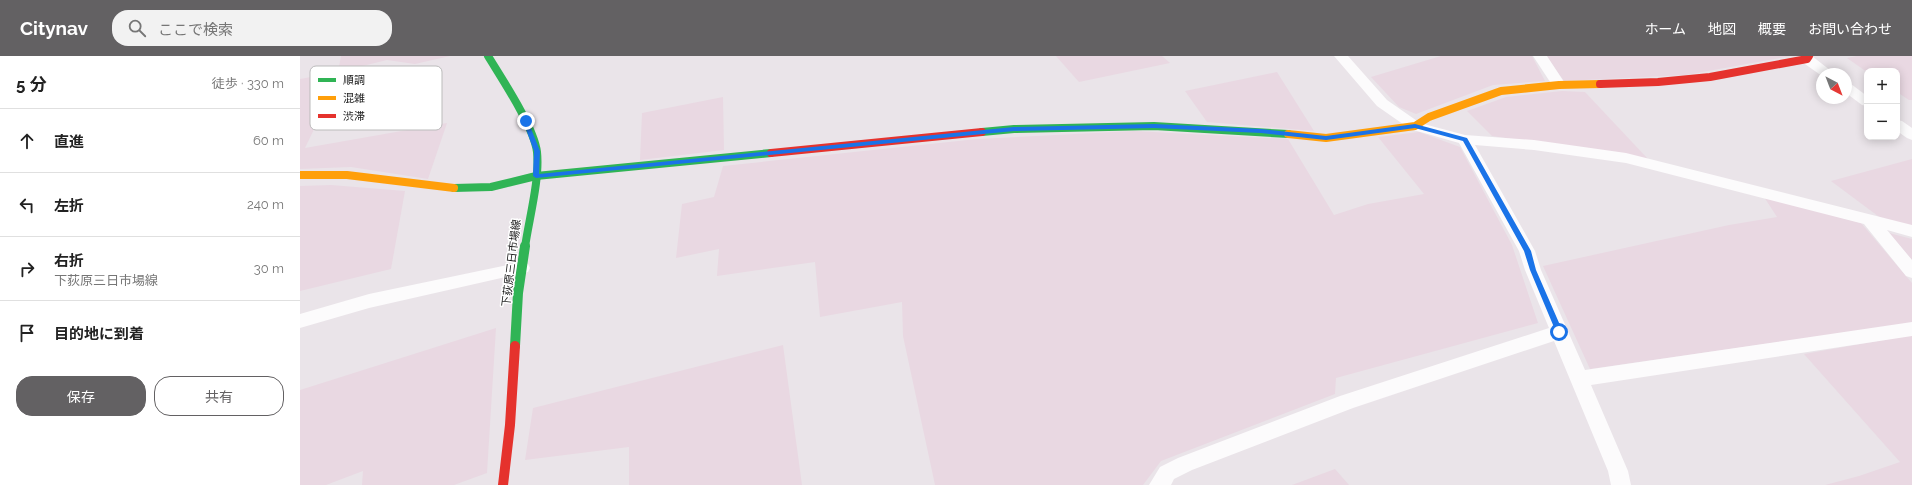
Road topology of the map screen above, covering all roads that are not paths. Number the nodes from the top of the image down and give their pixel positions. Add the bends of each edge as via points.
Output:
1 (488, 56) edge
2 (1341, 56) edge
3 (1540, 56) edge
4 (1808, 57) edge
5 (1821, 68) edge
6 (1559, 85) junction
7 (1852, 91) edge
8 (1864, 100) edge
9 (1415, 126) junction
10 (1900, 126) edge
11 (1912, 135) edge
12 (1465, 140) junction
13 (300, 175) edge
14 (536, 176) junction
15 (1869, 220) junction
16 (1912, 231) edge
17 (522, 268) junction
18 (1912, 272) edge
19 (300, 321) edge
20 (1912, 329) edge
21 (1559, 332) junction
22 (1579, 379) junction
23 (503, 485) edge
24 (1159, 485) edge
25 (1621, 485) edge

1 - 14 street, 下荻原三日市場線 via 528,127 537,151
2 - 9 lane via 1382,103
3 - 6 lane
4 - 5 lane
4 - 6 street via 1710,77 1658,82
6 - 9 street via 1501,91 1429,117
7 - 8 lane
9 - 12 lane
9 - 14 street via 1326,138 1261,131 1154,126 1014,129
10 - 11 lane
12 - 15 lane via 1534,145 1626,158
12 - 21 lane via 1527,251
13 - 14 street via 347,175 457,188 491,187
14 - 17 street, 下荻原三日市場線
15 - 16 lane
15 - 18 lane
17 - 19 lane via 369,301
17 - 23 street, 下荻原三日市場線
20 - 22 lane
21 - 22 lane
21 - 24 lane via 1347,402 1185,464 1167,473
22 - 25 lane via 1618,471

